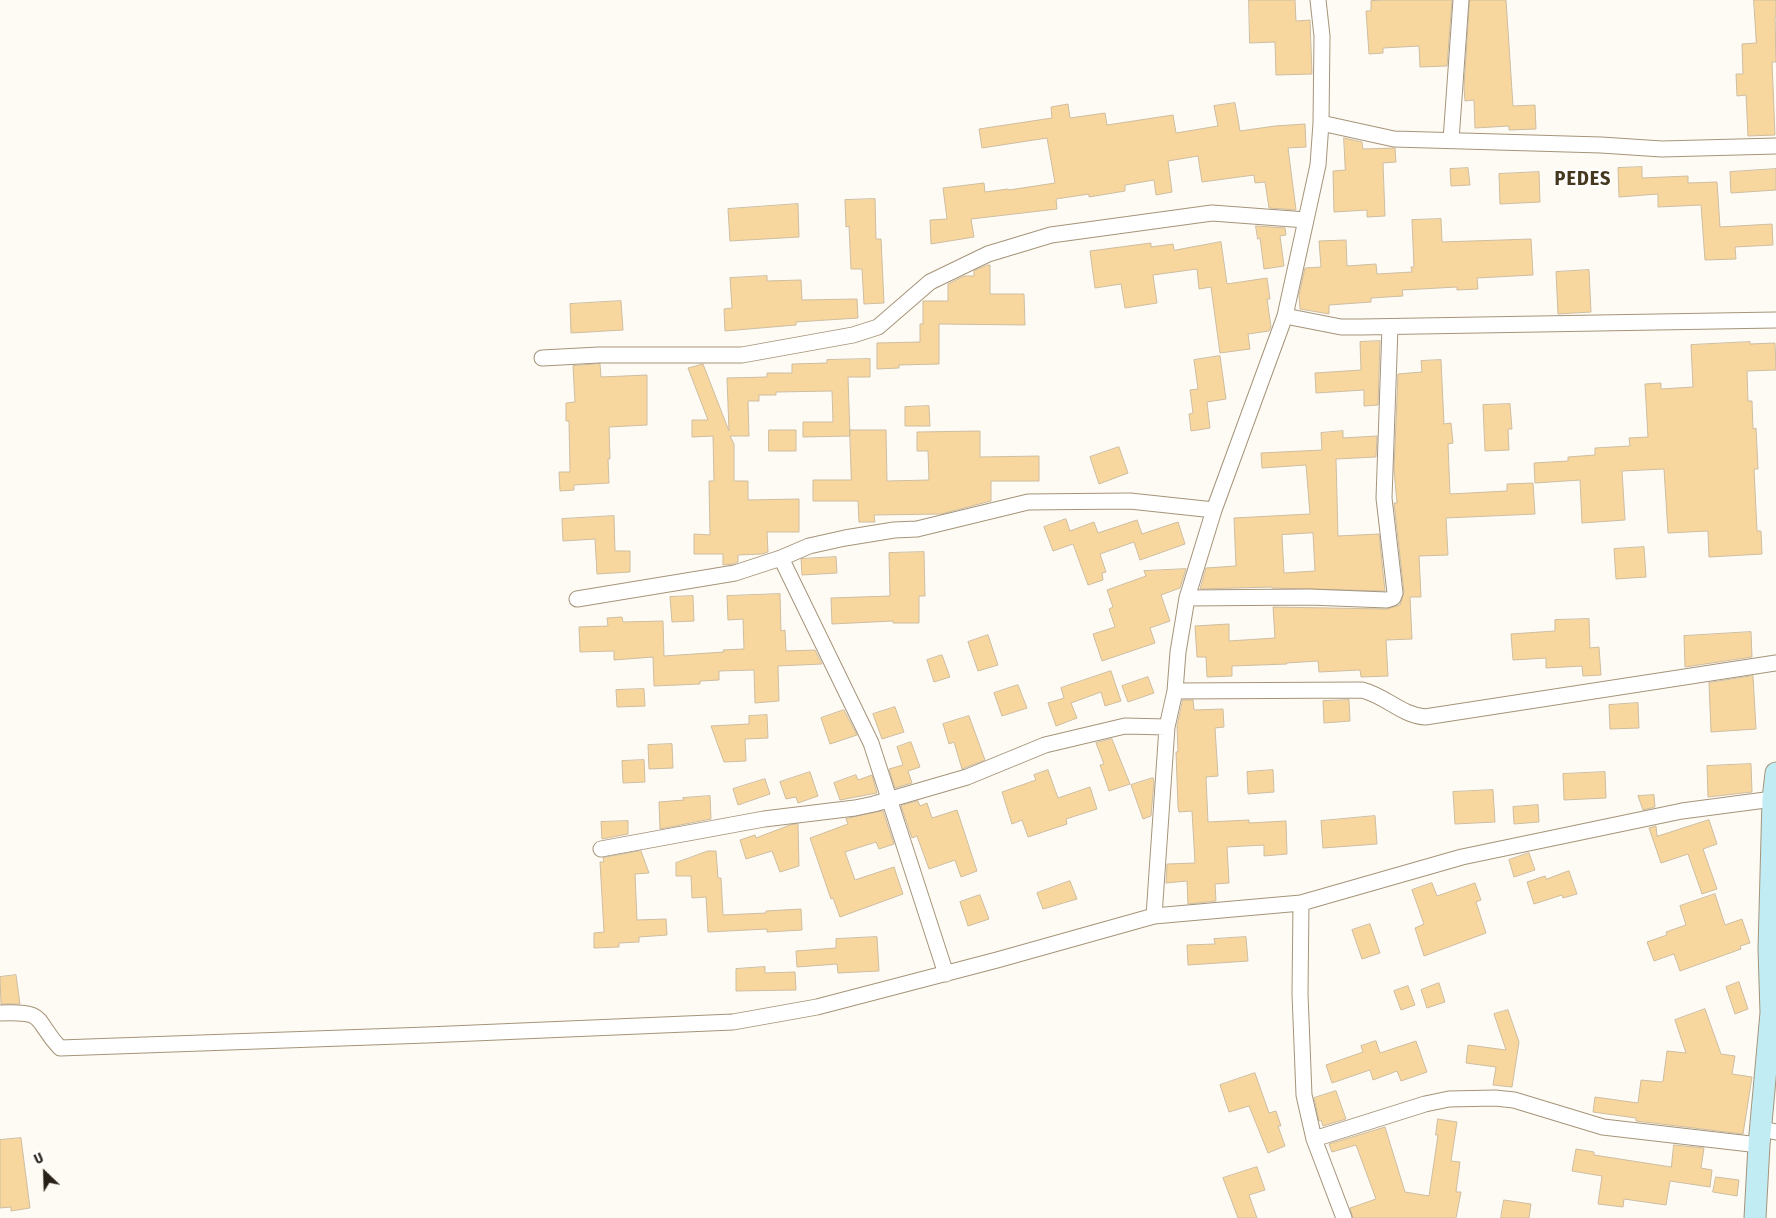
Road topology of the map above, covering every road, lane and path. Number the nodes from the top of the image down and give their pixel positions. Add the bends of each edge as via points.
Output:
1 (1318, 0) edge
2 (1461, 0) edge
3 (1321, 123) junction
4 (1451, 140) junction
5 (1776, 146) edge
6 (1306, 220) junction
7 (1286, 316) junction
8 (1776, 320) edge
9 (1390, 327) junction
10 (542, 358) dead end
11 (1214, 510) junction
12 (781, 558) junction
13 (1187, 598) junction
14 (577, 599) dead end
15 (1776, 663) edge
16 (1175, 691) junction
17 (1167, 727) junction
18 (1776, 773) edge
19 (1773, 799) junction
20 (890, 800) junction
21 (600, 850) dead end
22 (1301, 904) junction
23 (1154, 916) junction
24 (1773, 949) edge
25 (946, 974) junction
26 (0, 1013) edge
27 (1768, 1135) edge
28 (1314, 1139) junction
29 (1344, 1218) edge
30 (1755, 1218) edge

1 - 3 street via 1322,36
2 - 4 street
3 - 4 street via 1394,140
3 - 6 street via 1318,165
4 - 5 street via 1662,149
6 - 7 street
6 - 10 street via 1212,212 1051,235 988,254 930,282 878,327 853,335 751,354
7 - 9 street via 1340,326
7 - 11 street
8 - 9 street
9 - 13 street via 1384,498 1395,593 1392,598
11 - 12 street via 1130,501 1028,502 918,529 894,530 809,546
11 - 13 street
12 - 14 street via 735,572
12 - 20 street via 859,717
13 - 16 street
15 - 16 street via 1434,716 1415,716 1381,696 1362,690
16 - 17 street
17 - 20 street via 1125,726 1045,745 967,777
17 - 23 street
18 - 19 main road
19 - 22 street via 1682,811 1462,857
19 - 24 main road
20 - 21 street via 854,808 764,819
20 - 25 street
22 - 23 street
22 - 28 street via 1304,1095
23 - 25 street
24 - 27 main road
25 - 26 street via 817,1007 733,1022 427,1035 60,1048 39,1019 31,1014
27 - 28 street via 1603,1127 1514,1100 1495,1098 1449,1099 1425,1104
27 - 30 main road
28 - 29 street

